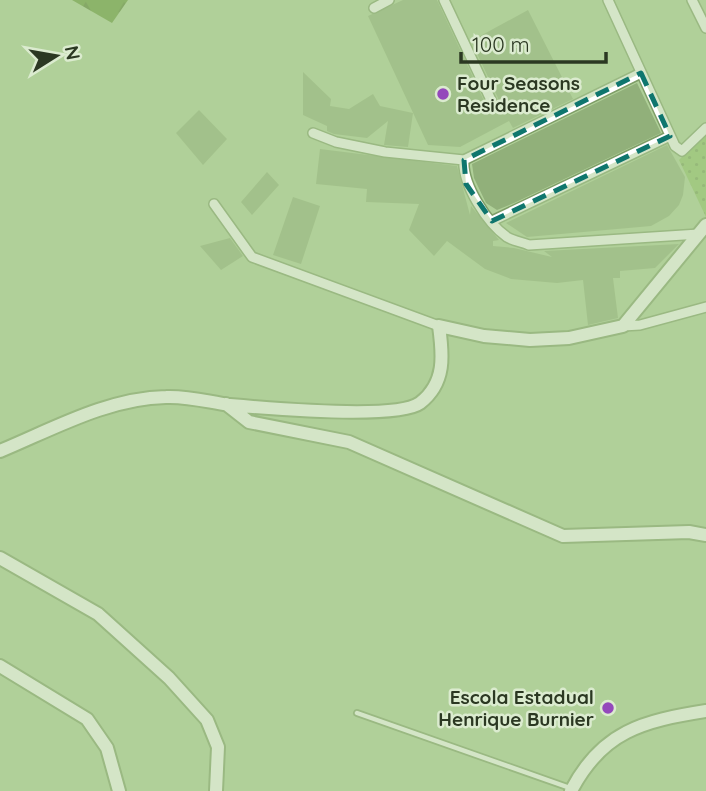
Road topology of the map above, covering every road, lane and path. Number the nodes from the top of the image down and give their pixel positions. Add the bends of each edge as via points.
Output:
1 (389, 0) edge
2 (444, 0) edge
3 (608, 0) edge
4 (692, 0) edge
5 (374, 8) dead end
6 (706, 28) edge
7 (640, 73) junction
8 (491, 100) dead end
9 (706, 128) edge
10 (313, 133) dead end
11 (670, 136) junction
12 (464, 160) junction
13 (215, 204) dead end
14 (492, 221) junction
15 (702, 230) edge
16 (706, 307) edge
17 (439, 326) junction
18 (623, 326) junction
19 (226, 404) junction
20 (0, 451) edge
21 (706, 536) edge
22 (0, 558) edge
23 (0, 666) edge
24 (706, 711) edge
25 (357, 712) dead end
26 (572, 790) edge
27 (118, 791) edge
28 (216, 791) edge

1 - 5 street
2 - 8 street
3 - 7 street
4 - 6 street
7 - 11 street
7 - 12 street
9 - 11 street via 682,151
10 - 12 street via 385,152
11 - 14 street
12 - 14 street via 466,184
13 - 17 street via 252,257
14 - 15 street via 508,238 528,244
15 - 18 street
16 - 18 street
17 - 18 street via 530,340 569,338
17 - 19 street via 442,371 434,389 418,405 370,411
19 - 20 street via 198,397 131,401 92,412
19 - 21 street via 249,422 349,442 563,536
22 - 28 street via 99,614 169,678 207,720 218,747
23 - 27 street via 87,719 107,748
24 - 26 street via 630,729 597,750
25 - 26 lane

